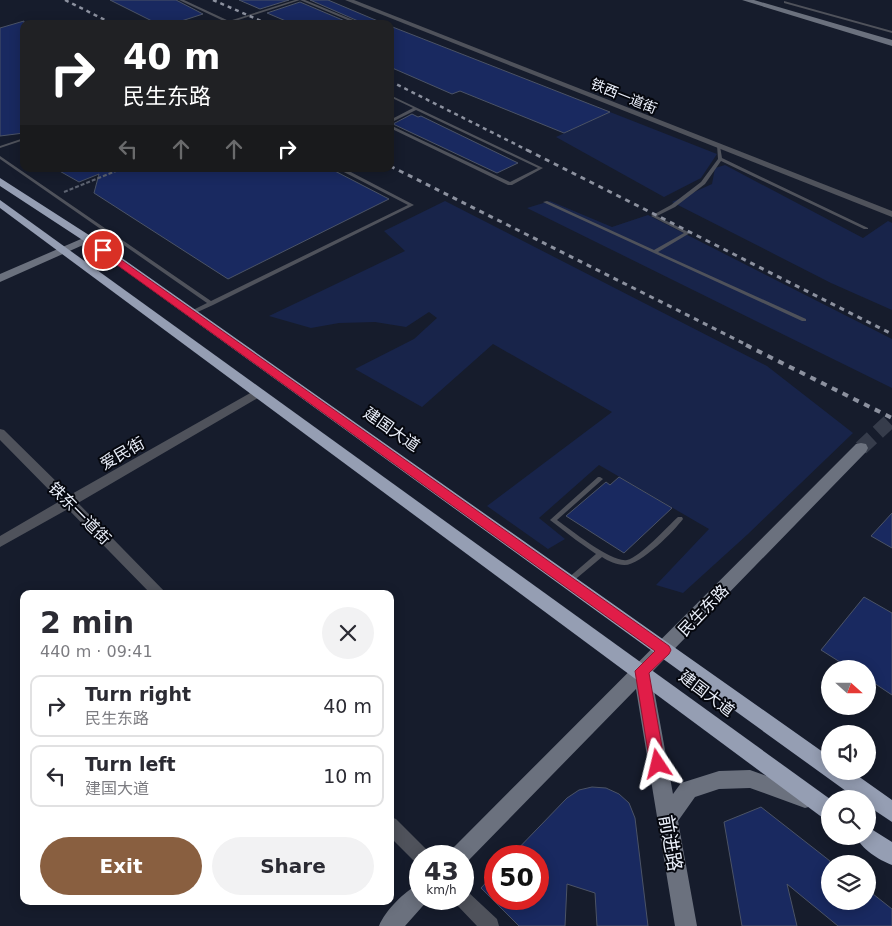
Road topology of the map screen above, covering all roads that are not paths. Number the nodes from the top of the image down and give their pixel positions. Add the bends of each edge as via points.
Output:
1 (181, 0) edge
2 (298, 0) edge
3 (302, 0) edge
4 (348, 0) edge
5 (746, 0) edge
6 (787, 1) edge
7 (774, 8) junction
8 (225, 20) edge
9 (241, 20) edge
10 (351, 20) edge
11 (892, 32) edge
12 (892, 43) edge
13 (394, 98) edge
14 (416, 108) junction
15 (394, 120) edge
16 (394, 128) edge
17 (20, 140) edge
18 (718, 146) junction
19 (0, 147) edge
20 (0, 157) edge
21 (720, 159) junction
22 (20, 171) edge
23 (21, 172) edge
24 (348, 172) edge
25 (0, 181) edge
26 (546, 202) dead end
27 (0, 203) edge
28 (892, 214) edge
29 (866, 228) dead end
30 (88, 239) junction
31 (64, 250) junction
32 (656, 251) junction
33 (0, 278) edge
34 (210, 304) junction
35 (191, 313) junction
36 (804, 320) dead end
37 (260, 392) junction
38 (0, 433) edge
39 (861, 448) tunnel mouth
40 (600, 479) dead end
41 (69, 502) junction
42 (680, 519) dead end
43 (0, 542) edge
44 (601, 554) junction
45 (569, 581) junction
46 (156, 590) edge
47 (664, 650) junction
48 (642, 671) junction
49 (821, 762) edge
50 (848, 780) edge
51 (821, 804) edge
52 (821, 807) edge
53 (892, 812) edge
54 (667, 820) junction
55 (394, 829) edge
56 (876, 843) edge
57 (410, 845) edge
58 (470, 845) edge
59 (892, 855) edge
60 (409, 907) edge
61 (474, 910) edge
62 (390, 926) edge
63 (490, 926) edge
64 (686, 926) edge

1 - 8 lane
2 - 9 lane
3 - 10 lane
4 - 18 street, 铁西一道街
5 - 7 main road
6 - 7 lane
6 - 11 lane
7 - 12 main road
13 - 14 lane
14 - 15 lane
14 - 16 lane via 541,168 510,184
17 - 19 lane
18 - 21 lane
18 - 28 street, 铁西一道街
20 - 22 lane
21 - 29 lane
21 - 32 lane via 703,183 673,206 653,216 688,233
23 - 34 lane
24 - 34 lane via 412,205
25 - 30 highway, 建国大道
26 - 32 lane
27 - 31 highway, 建国大道
30 - 31 main road
30 - 35 highway, 建国大道
31 - 33 main road
31 - 37 highway, 建国大道
32 - 36 lane
34 - 35 lane
35 - 45 highway, 建国大道
37 - 41 street, 爱民街
37 - 48 highway, 建国大道
38 - 41 street, 铁东一道街
39 - 47 main road, 民生东路
40 - 44 lane via 553,520
41 - 43 street, 爱民街
41 - 46 street, 铁东一道街
42 - 44 lane via 636,559 626,563
44 - 45 lane
45 - 47 highway, 建国大道
47 - 48 main road, 民生东路
47 - 49 highway, 建国大道
48 - 51 highway, 建国大道
48 - 54 main road, 前进路
48 - 58 main road, 民生东路
50 - 53 highway
52 - 54 main road via 750,778 719,780 688,790
54 - 64 main road, 前进路
55 - 57 street
56 - 59 highway
60 - 62 main road
61 - 63 street

